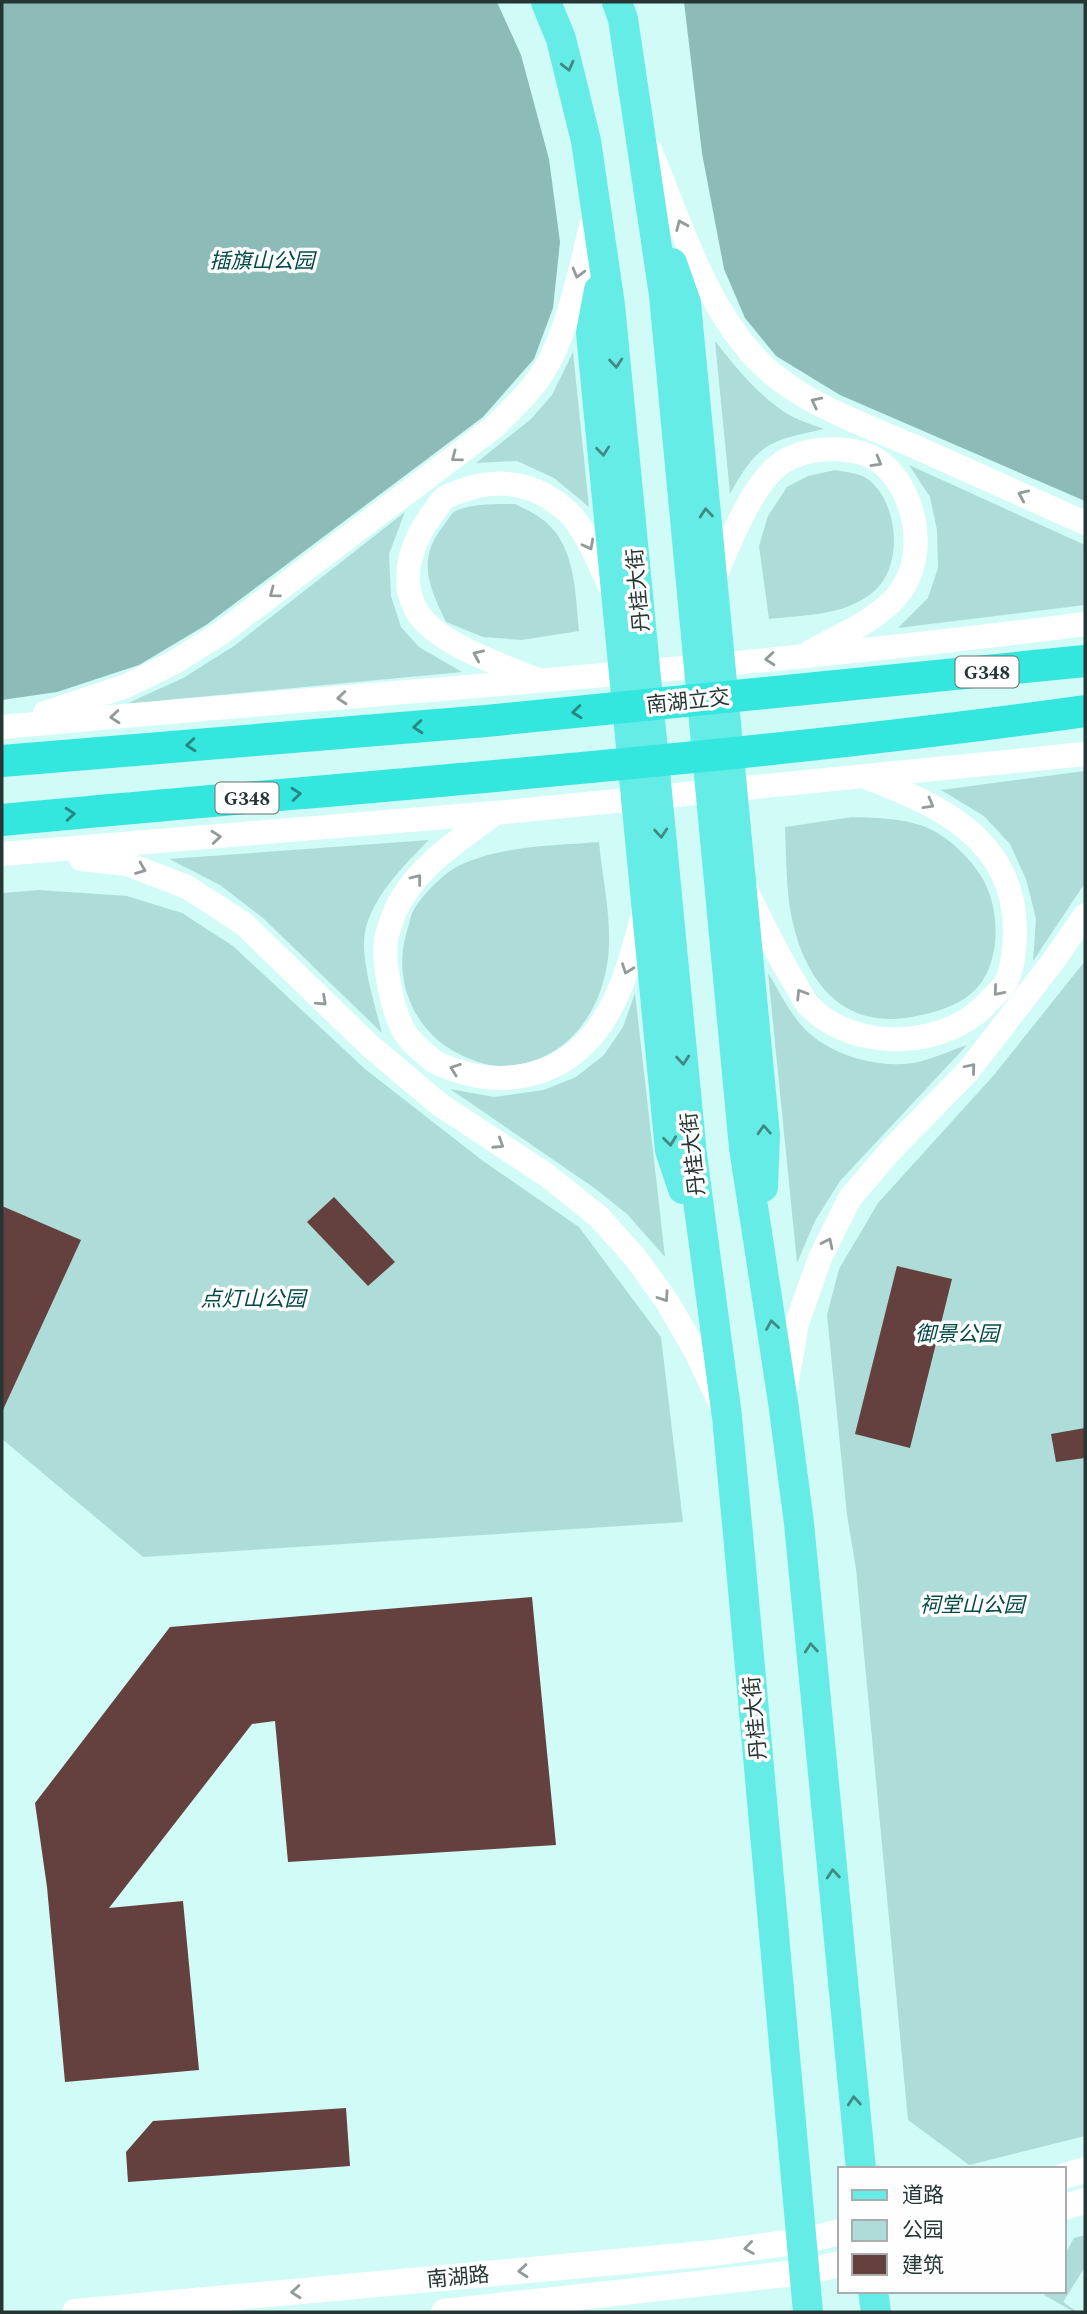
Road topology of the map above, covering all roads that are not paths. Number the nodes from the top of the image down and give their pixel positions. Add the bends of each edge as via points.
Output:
1 (546, 2) edge
2 (622, 7) edge
3 (640, 126) junction
4 (650, 202) junction
5 (596, 207) junction
6 (604, 262) junction
7 (1085, 523) edge
8 (713, 582) junction
9 (617, 601) junction
10 (1085, 624) edge
11 (803, 656) junction
12 (1085, 661) edge
13 (541, 681) junction
14 (1085, 710) edge
15 (2, 726) edge
16 (1085, 754) edge
17 (2, 761) edge
18 (866, 777) junction
19 (495, 813) junction
20 (2, 820) edge
21 (13, 853) edge
22 (741, 878) junction
23 (646, 904) junction
24 (1085, 915) edge
25 (760, 1247) junction
26 (706, 1260) junction
27 (783, 1402) junction
28 (727, 1417) junction
29 (861, 2167) edge
30 (1085, 2171) edge
31 (1066, 2176) edge
32 (1085, 2202) edge
33 (1066, 2207) edge
34 (838, 2232) edge
35 (802, 2241) junction
36 (838, 2264) edge
37 (805, 2272) junction
38 (873, 2293) edge
39 (75, 2312) edge
40 (443, 2312) edge
41 (808, 2312) edge
42 (876, 2312) edge

1 -> 5 main road, 丹桂大街 via 561,39 586,141
2 - 3 main road
3 - 4 main road
7 -> 3 street via 790,388 752,354 720,311
8 -> 4 main road via 687,303
4 - 25 main road via 664,295 744,1148
5 - 6 main road, 丹桂大街
5 -> 15 street via 569,309 550,360 526,396 494,427 182,657 126,686
6 -> 9 main road via 592,333
6 -> 26 main road, 丹桂大街
8 -> 11 street via 741,517 760,486 785,460 824,448 856,451 886,466 907,494 916,534 912,573 895,598
8 - 22 main road
13 -> 9 street via 472,653 436,632 415,608 407,579 411,551 445,497 480,484 507,482 543,494 571,514
9 - 23 main road
10 - 11 street
11 -> 13 street
12 -> 17 highway, 南湖立交 / G348 via 486,721
13 -> 15 street
20 -> 14 highway, G348 via 493,776
16 - 18 street
18 - 19 street
18 -> 22 street via 915,796 958,821 986,845 1005,877 1015,912 1016,945 1007,982 981,1012 941,1032 905,1040 875,1039 838,1028 808,1005
21 -> 19 street
23 -> 19 street via 611,1009 590,1039 561,1063 516,1079 476,1077 433,1062 407,1036 395,1011 387,976 386,937 401,900 427,867
21 -> 28 street via 127,863 187,887 244,924 369,1045 439,1104 548,1176 598,1217 668,1303
25 -> 22 main road via 765,1135
23 -> 26 main road via 670,1150
27 -> 24 street via 797,1323 820,1258 850,1198 969,1070
27 -> 25 main road
26 - 28 main road, 丹桂大街
29 -> 27 main road via 799,1523
28 - 35 main road, 丹桂大街
30 - 31 main road
32 - 33 main road
34 - 35 main road, 南湖路
35 - 37 main road, 丹桂大街
35 -> 39 main road, 南湖路
36 - 37 main road, 南湖路
37 - 40 main road, 南湖路
37 - 41 main road, 丹桂大街
38 - 42 main road

